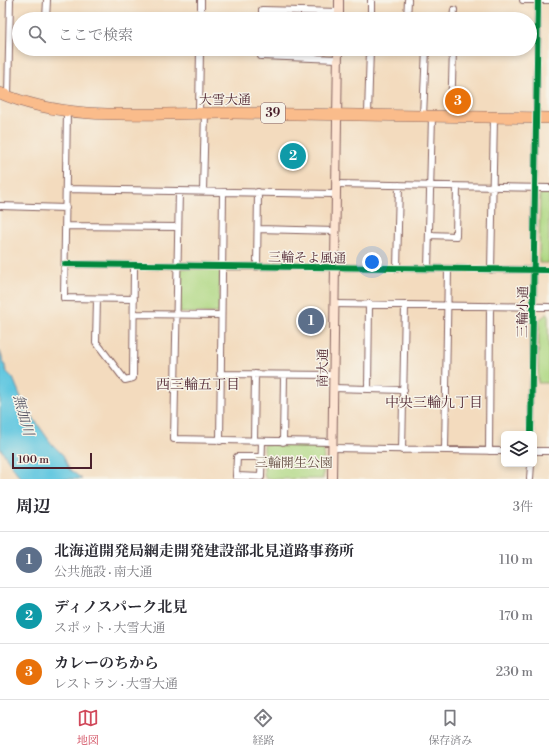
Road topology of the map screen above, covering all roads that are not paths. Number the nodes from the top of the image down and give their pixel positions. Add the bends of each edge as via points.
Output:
1 (10, 0) edge
2 (47, 0) edge
3 (201, 0) edge
4 (339, 0) edge
5 (371, 0) edge
6 (408, 0) edge
7 (524, 0) edge
8 (538, 0) edge
9 (549, 0) edge
10 (46, 12) edge
11 (200, 12) edge
12 (262, 12) edge
13 (293, 12) edge
14 (339, 12) edge
15 (370, 12) edge
16 (407, 12) edge
17 (200, 56) edge
18 (261, 56) edge
19 (370, 56) edge
20 (426, 56) edge
21 (453, 56) edge
22 (338, 59) joint
23 (4, 94) edge
24 (67, 111) junction
25 (202, 112) junction
26 (336, 114) junction
27 (368, 114) junction
28 (427, 116) junction
29 (451, 116) junction
30 (494, 118) junction
31 (536, 118) junction
32 (549, 118) edge
33 (336, 184) junction
34 (399, 185) junction
35 (430, 186) junction
36 (457, 187) junction
37 (493, 187) junction
38 (535, 188) junction
39 (549, 188) edge
40 (66, 189) junction
41 (179, 191) junction
42 (203, 191) junction
43 (223, 192) junction
44 (258, 192) junction
45 (335, 194) junction
46 (0, 206) edge
47 (66, 208) junction
48 (66, 226) junction
49 (178, 227) junction
50 (258, 229) junction
51 (335, 231) junction
52 (429, 235) junction
53 (65, 264) junction
54 (134, 265) junction
55 (178, 265) junction
56 (222, 266) junction
57 (257, 267) junction
58 (334, 268) junction
59 (397, 269) junction
60 (428, 269) junction
61 (448, 270) junction
62 (491, 270) junction
63 (533, 270) junction
64 (549, 270) edge
65 (97, 299) junction
66 (134, 299) junction
67 (334, 304) junction
68 (369, 304) junction
69 (405, 305) junction
70 (448, 306) junction
71 (490, 306) junction
72 (533, 307) junction
73 (549, 307) edge
74 (134, 314) junction
75 (177, 315) junction
76 (221, 315) junction
77 (220, 374) junction
78 (255, 374) junction
79 (284, 375) junction
80 (334, 375) junction
81 (334, 388) junction
82 (368, 389) junction
83 (404, 390) junction
84 (531, 431) edge
85 (220, 441) junction
86 (254, 441) junction
87 (262, 441) junction
88 (283, 442) junction
89 (333, 445) junction
90 (402, 450) junction
91 (445, 450) junction
92 (488, 451) junction
93 (501, 451) edge
94 (537, 451) edge
95 (549, 451) edge
96 (262, 457) junction
97 (531, 467) edge
98 (332, 479) edge
99 (530, 479) edge

1 - 23 street
2 - 10 street
3 - 11 street
4 - 14 main road
5 - 15 street
6 - 16 street
7 - 8 street
8 - 9 street
8 - 31 street, 三輪小通
12 - 13 street
17 - 25 street
18 - 22 street
19 - 27 street
20 - 28 street
21 - 29 street
22 - 26 main road, 南大通
23 - 24 highway, 大雪大通 / 39
24 - 25 highway, 大雪大通 / 39
24 - 40 street
25 - 26 highway, 大雪大通 / 39
25 - 42 street
26 - 27 highway, 大雪大通 / 39
26 - 33 main road, 南大通
27 - 28 highway, 大雪大通 / 39
28 - 29 highway, 大雪大通 / 39
28 - 35 street
29 - 30 highway, 大雪大通 / 39
30 - 31 highway, 大雪大通 / 39
30 - 37 street
31 - 32 highway, 大雪大通 / 39
31 - 38 street, 三輪小通
33 - 34 street
33 - 45 main road, 南大通
34 - 35 street
34 - 59 street
35 - 36 street
35 - 52 street
36 - 37 street
36 - 52 street via 456,236
37 - 38 street
37 - 62 street
38 - 39 street
38 - 63 street, 三輪小通
40 - 41 street
40 - 47 street
41 - 42 street
41 - 49 street
42 - 43 street
43 - 44 street
43 - 56 street
44 - 45 street
44 - 50 street
45 - 51 main road, 南大通
46 - 47 street
47 - 48 street
48 - 49 street
48 - 53 street
49 - 55 street
50 - 51 street
50 - 57 street
51 - 58 main road, 南大通
52 - 60 street
53 - 54 street, 三輪そよ風通
53 - 65 street via 64,298
54 - 55 street, 三輪そよ風通
54 - 66 street
55 - 56 street, 三輪そよ風通
55 - 75 street
56 - 57 street, 三輪そよ風通
56 - 76 street
57 - 58 street, 三輪そよ風通
58 - 59 street, 三輪そよ風通
58 - 67 main road, 南大通
59 - 60 street, 三輪そよ風通
60 - 61 street, 三輪そよ風通
61 - 62 street, 三輪そよ風通
61 - 70 street
62 - 63 street, 三輪そよ風通
63 - 64 street, 三輪そよ風通
63 - 72 street, 三輪小通
65 - 66 street
65 - 74 street via 96,342 125,380 133,378
66 - 74 street
67 - 68 street
67 - 80 main road, 南大通
68 - 69 street
68 - 82 street
69 - 70 street
69 - 83 street
70 - 71 street
70 - 91 street
71 - 72 street
71 - 92 street
72 - 73 street
72 - 84 street, 三輪小通
74 - 75 street
75 - 76 street
75 - 85 street via 174,439
76 - 77 street
77 - 78 street
77 - 85 street
78 - 79 street
78 - 86 street
79 - 80 street
79 - 88 street
80 - 81 main road, 南大通
81 - 82 street
81 - 89 main road, 南大通
82 - 83 street
83 - 90 street
85 - 86 street
86 - 87 street
87 - 88 street
87 - 96 street
88 - 89 street
89 - 90 street
89 - 98 main road, 南大通
90 - 91 street
91 - 92 street
92 - 93 street
94 - 95 street
96 - 96 street via 261,477 236,476 237,457
97 - 99 street

